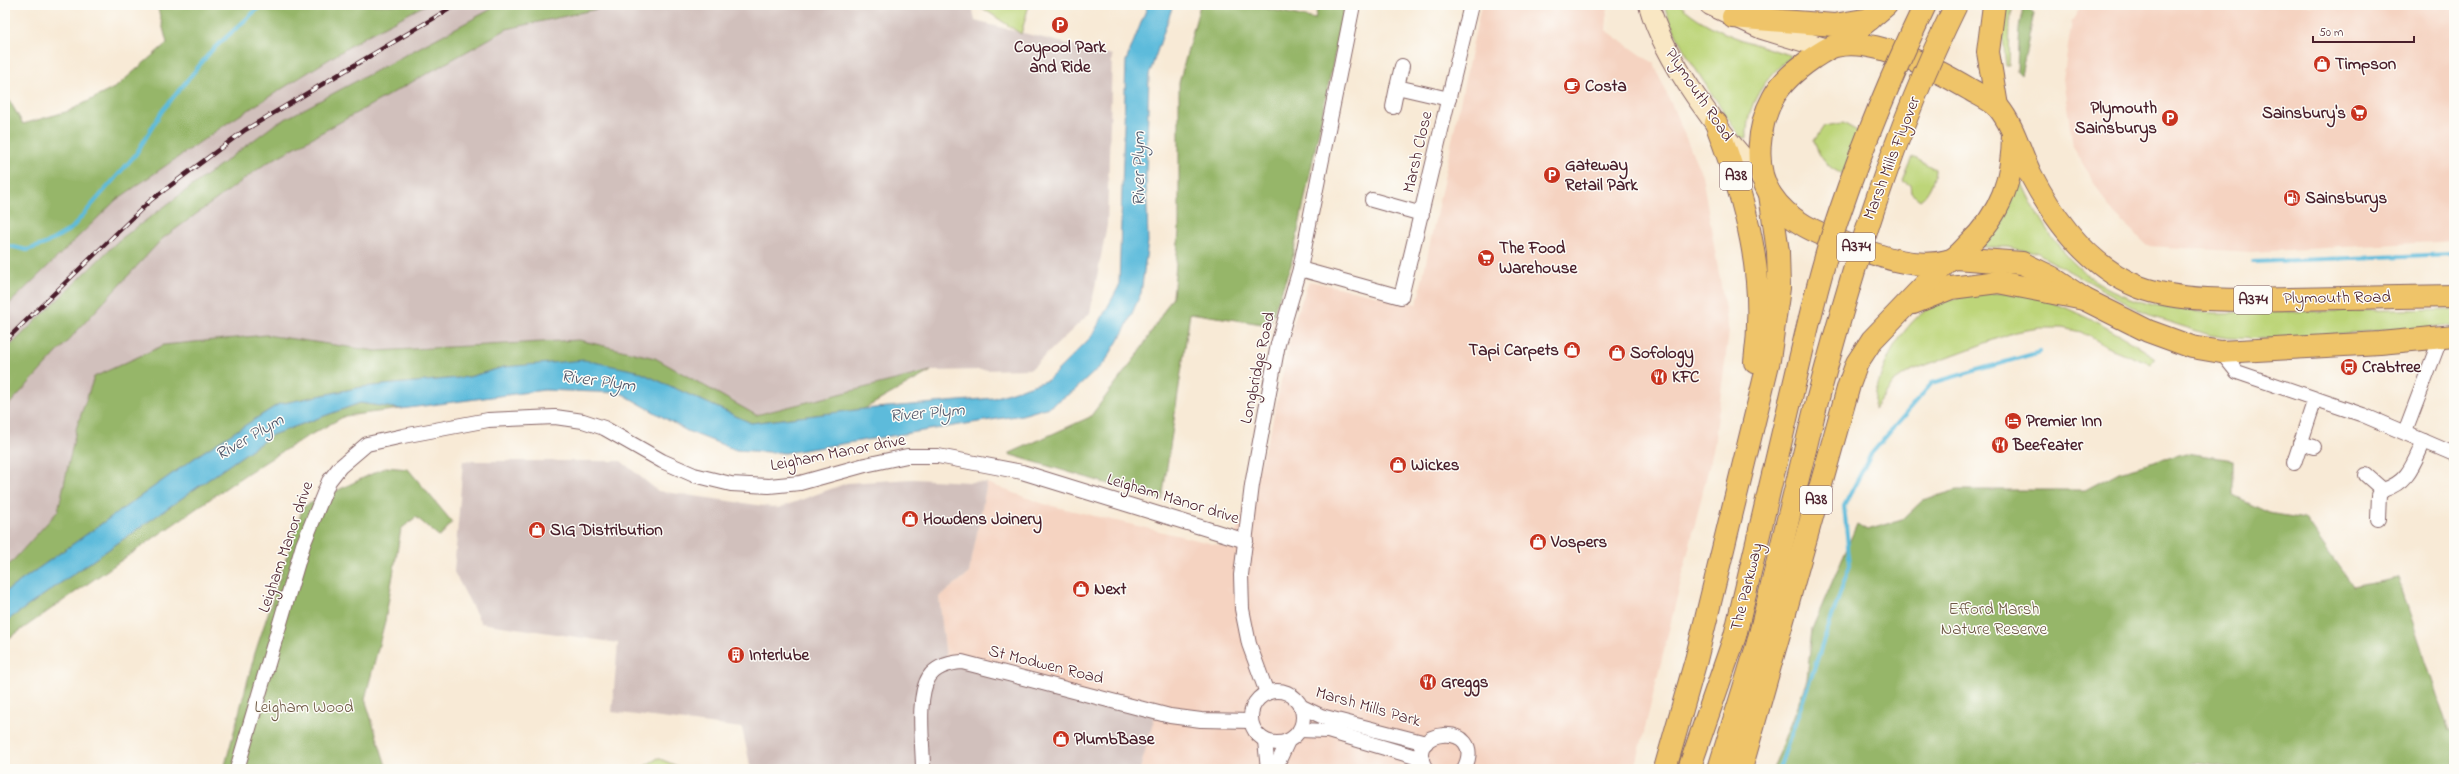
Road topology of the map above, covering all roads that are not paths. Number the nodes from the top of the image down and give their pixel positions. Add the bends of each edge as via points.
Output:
1 (1353, 5) edge
2 (1471, 5) edge
3 (1649, 5) edge
4 (1710, 5) edge
5 (1886, 5) edge
6 (1925, 5) edge
7 (1956, 5) edge
8 (1994, 5) edge
9 (1733, 18) junction
10 (1870, 19) junction
11 (1833, 47) junction
12 (1402, 66) dead end
13 (1397, 87) junction
14 (1449, 99) junction
15 (1997, 106) junction
16 (1393, 107) dead end
17 (1716, 123) junction
18 (2013, 133) junction
19 (1766, 186) junction
20 (1372, 200) dead end
21 (1422, 214) junction
22 (1952, 259) junction
23 (1300, 269) junction
24 (2454, 296) edge
25 (2084, 299) junction
26 (1906, 306) junction
27 (2447, 337) edge
28 (2221, 352) junction
29 (2314, 399) junction
30 (1790, 402) joint
31 (1815, 409) joint
32 (2405, 432) junction
33 (2424, 441) junction
34 (2300, 443) junction
35 (2314, 447) dead end
36 (2454, 454) edge
37 (2294, 463) dead end
38 (2366, 474) dead end
39 (1736, 490) junction
40 (2383, 490) junction
41 (2378, 519) dead end
42 (1246, 540) junction
43 (1267, 693) junction
44 (1300, 706) junction
45 (1250, 721) junction
46 (1300, 730) junction
47 (1265, 741) junction
48 (1288, 741) junction
49 (1426, 743) junction
50 (1424, 764) edge
51 (237, 769) edge
52 (923, 769) edge
53 (1268, 769) edge
54 (1275, 769) edge
55 (1464, 769) edge
56 (1665, 769) edge
57 (1689, 769) edge
58 (1719, 769) edge
59 (1741, 769) edge

1 - 23 street, Longbridge Road
2 - 14 street, Marsh Close
3 - 17 main road, Plymouth Road via 1670,56
4 - 9 main road
5 - 10 main road
6 - 30 main road, Marsh Mills Flyover, bridge via 1866,142 1840,213 1806,333
7 - 31 main road, Marsh Mills Flyover / A38, bridge via 1891,154 1849,283
8 - 15 main road via 1988,52
9 - 10 main road via 1834,25
9 - 11 main road via 1762,29
10 - 11 main road
11 - 15 main road, A374 via 1863,46 1886,51 1937,70
11 - 19 main road via 1798,68 1772,99 1764,123 1760,155
12 - 13 street, Marsh Close
13 - 14 street, Marsh Close
13 - 16 street, Marsh Close
14 - 21 street, Marsh Close
15 - 18 main road, A374
17 - 19 main road, Plymouth Road
17 - 39 main road, A38 via 1737,179 1751,230 1758,275 1757,350
18 - 22 main road via 2013,157 1999,207 1980,235
18 - 24 main road, Plymouth Road / A374 via 2031,175 2054,212 2080,246 2101,267 2140,287 2187,297 2246,300
19 - 22 main road, A374 via 1783,210 1813,232 1896,260 1924,264
19 - 39 main road, A38 via 1778,252 1779,288 1769,360
20 - 21 street, Marsh Close
21 - 23 street, Marsh Close via 1401,297
22 - 25 main road, A374 via 2022,262
22 - 26 main road, A38
23 - 42 street, Longbridge Road via 1278,344 1252,485
25 - 26 main road, A38 via 1998,282 1952,288
25 - 28 main road, A374 via 2148,331 2192,347
26 - 59 main road, A38 via 1872,340 1849,385
27 - 28 main road, A374 via 2380,344
27 - 32 street
28 - 29 street via 2237,372
29 - 32 street
29 - 34 street
30 - 57 main road, The Parkway via 1735,636
31 - 58 main road, The Parkway / A38 via 1757,646
32 - 33 street
33 - 36 street
33 - 40 street via 2405,477 2398,484
34 - 35 street
34 - 37 street
38 - 40 street
39 - 56 main road, A38 via 1696,660
40 - 41 street via 2379,494
42 - 43 street, Longbridge Road via 1242,609 1249,644
42 - 51 street, Leigham Manor drive via 1022,472 938,456 907,456 800,483 769,486 731,484 694,475 662,462 604,428 555,416 488,420 381,440 367,444 355,453 328,481 303,545
43 - 44 street via 1286,693
43 - 45 street via 1254,704
44 - 46 street via 1303,722
44 - 49 street, Marsh Mills Park via 1321,716
45 - 47 street via 1258,736
45 - 52 street, St Modwen Road via 1201,720 1170,716 962,662 950,663 940,667 929,677 923,692
46 - 48 street
46 - 50 street, Marsh Mills Park via 1328,731
47 - 48 street via 1280,744
47 - 53 street
48 - 54 street
49 - 50 street
49 - 55 street via 1444,733 1463,741 1468,755

